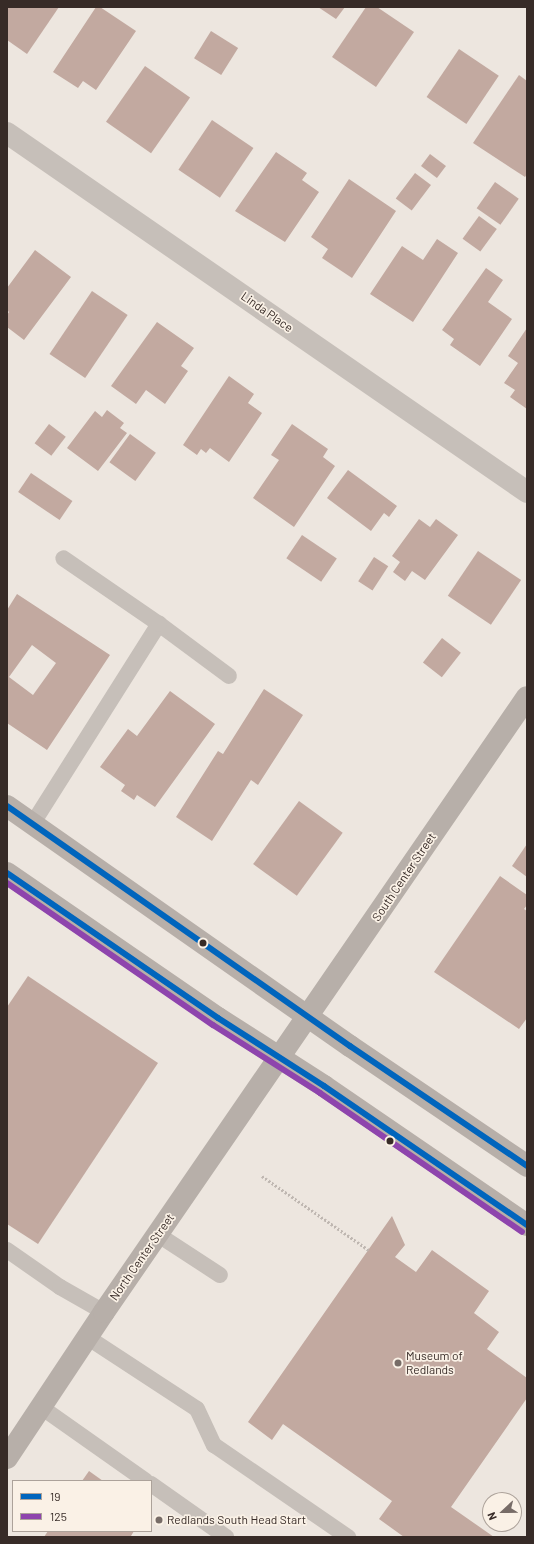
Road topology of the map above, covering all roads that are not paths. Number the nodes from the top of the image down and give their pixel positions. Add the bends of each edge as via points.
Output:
1 (7, 132) edge
2 (527, 492) edge
3 (63, 558) dead end
4 (158, 624) junction
5 (229, 676) dead end
6 (527, 697) edge
7 (7, 806) edge
8 (33, 824) junction
9 (7, 872) edge
10 (309, 1016) junction
11 (280, 1057) junction
12 (527, 1166) edge
13 (527, 1225) edge
14 (157, 1234) junction
15 (7, 1250) edge
16 (220, 1274) dead end
17 (104, 1312) junction
18 (87, 1337) junction
19 (41, 1408) junction
20 (7, 1458) edge
21 (145, 1480) edge
22 (152, 1485) edge
23 (226, 1537) edge
24 (348, 1537) edge

1 - 2 street, Linda Place
3 - 4 lane
4 - 5 lane
4 - 8 lane
6 - 10 main road, South Center Street
7 - 8 main road
8 - 10 main road
9 - 11 main road via 218,1018
10 - 11 main road, South Center Street
10 - 12 main road
11 - 13 main road
11 - 14 main road, North Center Street
14 - 16 lane
14 - 17 main road, North Center Street
15 - 17 lane via 60,1287
17 - 18 main road, North Center Street
18 - 19 main road, North Center Street
18 - 24 lane via 196,1409 214,1445
19 - 20 main road, North Center Street
19 - 21 lane
22 - 23 lane

